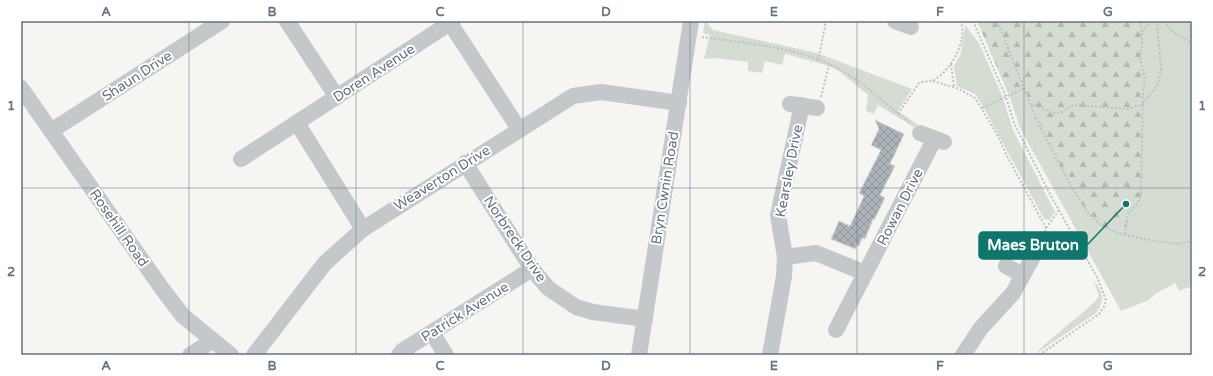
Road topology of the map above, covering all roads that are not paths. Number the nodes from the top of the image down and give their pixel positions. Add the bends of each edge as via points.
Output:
1 (222, 21) edge
2 (287, 21) edge
3 (895, 21) edge
4 (452, 22) edge
5 (911, 27) dead end
6 (690, 28) edge
7 (21, 88) edge
8 (337, 97) junction
9 (678, 103) junction
10 (803, 106) road end
11 (297, 123) junction
12 (519, 129) junction
13 (51, 132) junction
14 (920, 133) road end
15 (241, 159) dead end
16 (465, 163) junction
17 (363, 229) junction
18 (1040, 244) road end
19 (785, 257) junction
20 (1006, 266) dead end
21 (532, 269) junction
22 (865, 273) junction
23 (1023, 275) junction
24 (645, 320) junction
25 (836, 330) dead end
26 (432, 333) junction
27 (212, 340) junction
28 (190, 355) edge
29 (231, 355) edge
30 (254, 355) edge
31 (400, 355) edge
32 (446, 355) edge
33 (640, 355) edge
34 (770, 355) edge
35 (963, 355) edge

1 - 13 street, Shaun Drive
2 - 8 street
3 - 5 street
4 - 8 street, Doren Avenue
4 - 12 street, Doren Avenue
6 - 9 street, Bryn Cwnin Road
7 - 13 street, Rosehill Road
8 - 11 street, Doren Avenue
9 - 12 street, Weaverton Drive via 601,92 573,96
9 - 24 street, Bryn Cwnin Road
10 - 19 street, Kearsley Drive via 778,215
11 - 15 street, Doren Avenue
11 - 17 street
12 - 16 street, Weaverton Drive
13 - 27 street, Rosehill Road via 183,316
14 - 22 street, Rowan Drive via 939,141
16 - 17 street, Weaverton Drive
16 - 21 street, Norbreck Drive
17 - 30 street, Weaverton Drive via 325,263
18 - 23 street
19 - 22 street via 816,253
19 - 34 street, Kearsley Drive
20 - 23 street
21 - 24 street, Norbreck Drive via 548,288 576,307
21 - 26 street, Patrick Avenue
22 - 25 street, Rowan Drive
23 - 35 street via 1013,293 982,328
24 - 33 street, Bryn Cwnin Road
26 - 31 street, Patrick Avenue via 402,351
26 - 32 street
27 - 28 street
27 - 29 street, Rosehill Road

